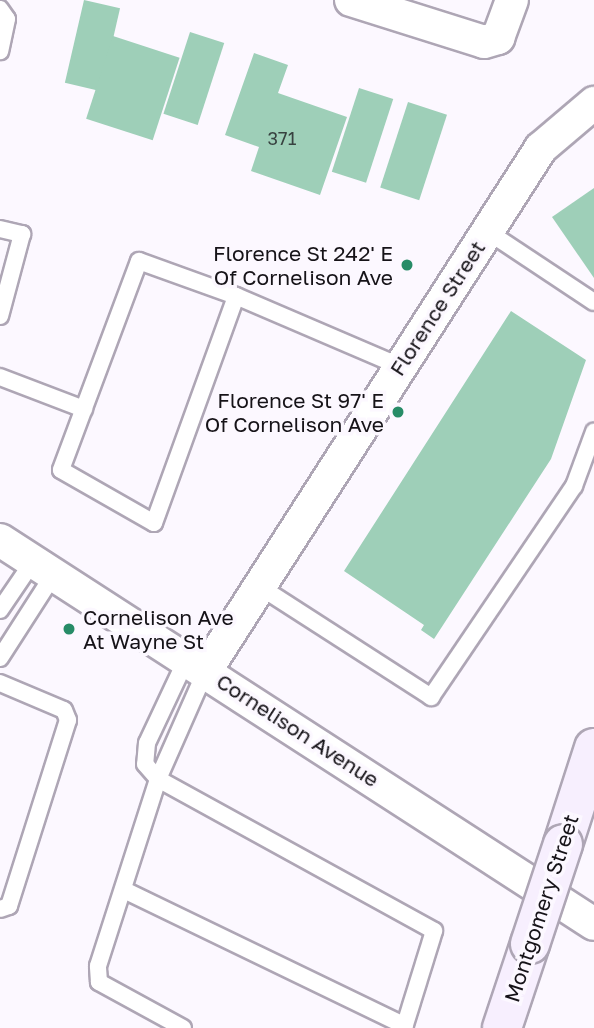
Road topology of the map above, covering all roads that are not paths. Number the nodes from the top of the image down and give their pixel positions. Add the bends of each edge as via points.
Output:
1 (351, 0) edge
2 (512, 0) edge
3 (0, 9) edge
4 (422, 11) edge
5 (0, 51) edge
6 (594, 103) edge
7 (0, 229) edge
8 (487, 230) junction
9 (236, 296) junction
10 (594, 302) edge
11 (0, 316) edge
12 (399, 366) junction
13 (0, 377) edge
14 (84, 409) junction
15 (594, 432) edge
16 (0, 540) edge
17 (44, 567) junction
18 (259, 586) junction
19 (0, 610) edge
20 (0, 658) edge
21 (197, 664) junction
22 (0, 683) edge
23 (594, 748) edge
24 (158, 779) junction
25 (124, 890) junction
26 (0, 909) edge
27 (594, 924) edge
28 (405, 1027) edge
29 (183, 1028) edge
30 (502, 1028) edge

1 - 4 street
2 - 4 street via 498,38 484,42
3 - 5 lane via 8,19
6 - 8 street, Florence Street via 541,148
7 - 11 lane via 22,234
8 - 10 lane
8 - 12 street, Florence Street
9 - 12 lane
9 - 14 lane via 139,261
9 - 14 lane via 153,523 61,470
12 - 18 street, Florence Street
13 - 14 lane
15 - 18 lane via 574,486 431,697
16 - 17 street, Cornelison Avenue
17 - 19 lane
17 - 20 lane
17 - 21 street, Cornelison Avenue
18 - 21 street, Florence Street
21 - 24 lane
21 - 27 street, Cornelison Avenue
22 - 26 lane via 64,710 68,720 9,906
23 - 30 main road, Montgomery Street, bridge
24 - 25 lane
24 - 28 lane via 428,926 436,938
25 - 28 lane
25 - 29 lane via 97,966 99,982

